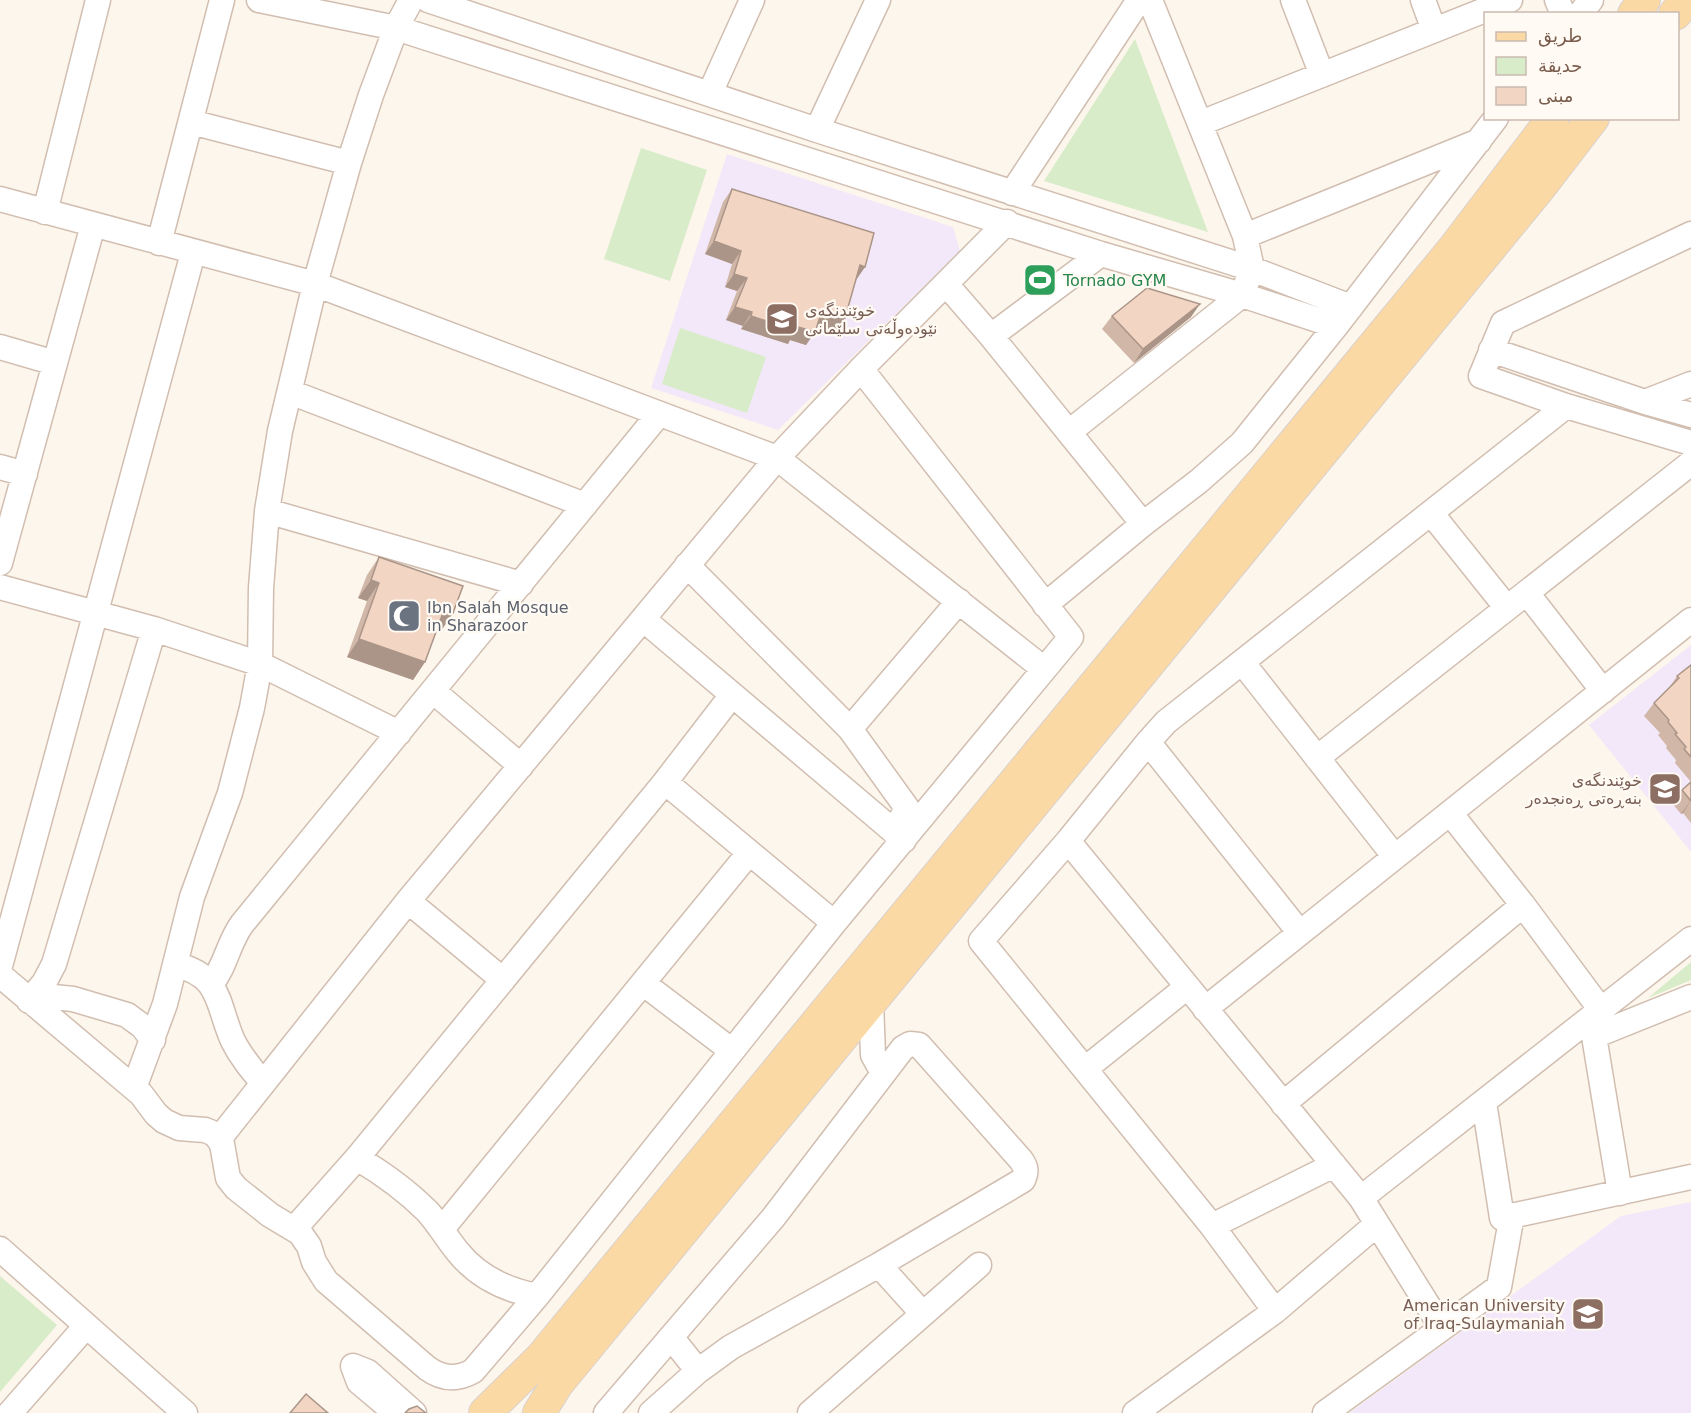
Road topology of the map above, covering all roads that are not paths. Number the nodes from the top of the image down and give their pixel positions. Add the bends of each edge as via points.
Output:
1 (98, 0) edge
2 (222, 0) edge
3 (259, 0) edge
4 (411, 0) edge
5 (428, 0) edge
6 (752, 0) edge
7 (878, 0) edge
8 (1138, 0) edge
9 (1150, 0) edge
10 (1293, 0) edge
11 (1423, 0) edge
12 (1510, 0) edge
13 (1591, 0) edge
14 (1686, 0) edge
15 (1582, 12) edge
16 (1677, 12) edge
17 (396, 28) junction
18 (1434, 30) junction
19 (1322, 75) junction
20 (710, 93) junction
21 (1495, 120) edge
22 (1551, 120) edge
23 (1591, 120) edge
24 (191, 122) junction
25 (1201, 123) junction
26 (818, 130) junction
27 (1479, 141) junction
28 (348, 164) junction
29 (926, 164) junction
30 (1012, 192) junction
31 (915, 194) junction
32 (0, 200) edge
33 (45, 212) junction
34 (1007, 222) junction
35 (93, 225) junction
36 (1245, 236) junction
37 (1690, 237) edge
38 (159, 243) junction
39 (193, 253) junction
40 (1101, 254) junction
41 (1252, 269) junction
42 (315, 284) junction
43 (946, 284) junction
44 (1242, 295) junction
45 (1344, 316) junction
46 (991, 336) junction
47 (0, 347) edge
48 (1491, 350) junction
49 (55, 363) junction
50 (861, 369) junction
51 (1691, 384) edge
52 (290, 392) junction
53 (1645, 402) junction
54 (1566, 406) junction
55 (659, 414) junction
56 (1691, 415) edge
57 (1069, 432) junction
58 (1691, 443) edge
59 (777, 458) junction
60 (1691, 463) edge
61 (0, 467) edge
62 (25, 474) junction
63 (585, 505) junction
64 (267, 511) junction
65 (1431, 513) junction
66 (1143, 524) junction
67 (0, 562) edge
68 (687, 565) junction
69 (521, 584) junction
70 (0, 587) edge
71 (1527, 593) junction
72 (959, 601) junction
73 (1045, 605) junction
74 (1507, 608) junction
75 (96, 613) junction
76 (643, 619) junction
77 (1691, 620) edge
78 (154, 629) junction
79 (1242, 662) junction
80 (260, 664) junction
81 (1044, 669) junction
82 (1603, 691) junction
83 (433, 692) junction
84 (732, 695) junction
85 (850, 729) junction
86 (399, 733) junction
87 (1148, 742) junction
88 (1317, 758) junction
89 (520, 766) junction
90 (665, 782) junction
91 (1450, 813) junction
92 (899, 836) junction
93 (1068, 842) junction
94 (749, 853) junction
95 (1395, 857) junction
96 (408, 901) junction
97 (1523, 905) junction
98 (834, 923) junction
99 (1300, 933) junction
100 (1691, 939) edge
101 (57, 954) junction
102 (176, 965) junction
103 (0, 966) edge
104 (0, 975) edge
105 (503, 980) junction
106 (211, 984) junction
107 (644, 984) junction
108 (1187, 987) junction
109 (1691, 997) edge
110 (32, 998) junction
111 (85, 1002) junction
112 (871, 1002) junction
113 (165, 1004) junction
114 (1205, 1009) junction
115 (127, 1015) junction
116 (1595, 1021) junction
117 (153, 1040) junction
118 (731, 1050) junction
119 (1085, 1069) junction
120 (883, 1073) junction
121 (263, 1083) junction
122 (134, 1088) junction
123 (1484, 1102) junction
124 (1283, 1104) junction
125 (219, 1139) junction
126 (357, 1158) junction
127 (1334, 1165) junction
128 (1691, 1177) edge
129 (1620, 1192) junction
130 (1361, 1198) junction
131 (1512, 1215) junction
132 (1377, 1224) junction
133 (1212, 1226) junction
134 (295, 1228) junction
135 (442, 1229) junction
136 (0, 1249) edge
137 (879, 1265) junction
138 (979, 1265) dead end
139 (537, 1296) junction
140 (1275, 1311) junction
141 (923, 1314) junction
142 (86, 1326) junction
143 (1442, 1328) junction
144 (670, 1337) junction
145 (698, 1371) junction
146 (10, 1413) edge
147 (185, 1413) edge
148 (396, 1413) edge
149 (414, 1413) edge
150 (485, 1413) edge
151 (539, 1413) edge
152 (606, 1413) edge
153 (651, 1413) edge
154 (810, 1413) edge
155 (1135, 1413) edge
156 (1325, 1413) edge

1 - 33 street
2 - 24 street
3 - 17 street
4 - 17 street
5 - 20 street
6 - 20 street
7 - 26 street
8 - 30 street
9 - 25 street
10 - 19 street
11 - 18 street
12 - 18 street
13 - 15 street
14 - 16 main road
17 - 28 street
17 - 31 street
18 - 19 street
19 - 25 street
20 - 26 street
21 - 27 street
22 - 150 main road via 1455,247 975,833 541,1358
23 - 112 main road
24 - 28 street
24 - 38 street
25 - 36 street
26 - 29 street
27 - 36 street
27 - 45 street
28 - 42 street
29 - 30 street
29 - 31 street
30 - 41 street
31 - 34 street
32 - 33 street
33 - 35 street
34 - 40 street
34 - 43 street
35 - 38 street
35 - 49 street
36 - 41 street
37 - 48 street via 1503,323
38 - 39 street
39 - 42 street
39 - 75 street
40 - 44 street
40 - 46 street
41 - 44 street
41 - 45 street
42 - 52 street
42 - 55 street
43 - 46 street
43 - 50 street
44 - 45 street
44 - 57 street
45 - 66 street via 1242,443
46 - 57 street
47 - 49 street
48 - 53 street
48 - 54 street via 1481,376
49 - 62 street
50 - 59 street
50 - 73 street
51 - 53 street
52 - 63 street
52 - 64 street
53 - 56 street
54 - 58 street
54 - 65 street
55 - 59 street
55 - 63 street
57 - 66 street
59 - 68 street
59 - 72 street
60 - 71 street
61 - 62 street
62 - 67 street
63 - 69 street
64 - 69 street
64 - 80 street
65 - 74 street
65 - 79 street
66 - 73 street
68 - 76 street
68 - 85 street
69 - 83 street
70 - 75 street
71 - 74 street
71 - 82 street
72 - 81 street
72 - 85 street
73 - 81 street via 1071,637
74 - 88 street
75 - 78 street
75 - 103 street
76 - 84 street
76 - 89 street
77 - 82 street
78 - 80 street
78 - 101 street
79 - 87 street
79 - 88 street
80 - 86 street
80 - 102 street via 242,750 192,897
81 - 92 street
82 - 91 street
83 - 86 street
83 - 89 street
84 - 90 street
84 - 92 street
85 - 92 street via 907,808
86 - 106 street via 236,932
87 - 93 street
87 - 99 street
88 - 95 street
89 - 96 street
90 - 94 street
90 - 105 street
91 - 95 street
91 - 97 street
92 - 98 street
93 - 108 street
93 - 119 street via 981,941
94 - 98 street
94 - 107 street
95 - 99 street
96 - 105 street
96 - 121 street
97 - 116 street
97 - 124 street
98 - 118 street
99 - 114 street
100 - 116 street
101 - 110 street via 50,974
101 - 111 street via 66,981
102 - 106 street via 195,971
102 - 113 street
104 - 110 street
105 - 126 street
106 - 121 street via 234,1043
107 - 118 street
107 - 135 street
108 - 114 street
108 - 119 street
109 - 116 street
110 - 111 street via 60,996
110 - 122 street
111 - 115 street
112 - 120 street via 873,1055
112 - 151 main road via 565,1375
113 - 115 street
113 - 117 street
114 - 124 street
115 - 117 street
116 - 123 street
116 - 129 street
117 - 122 street
118 - 139 street
119 - 133 street
120 - 137 street via 906,1045 918,1045 1021,1160 1026,1173 1017,1184
120 - 144 street via 773,1218
121 - 125 street
122 - 125 street via 164,1121 179,1128 205,1130
123 - 130 street
123 - 131 street via 1502,1218
124 - 127 street
125 - 134 street via 231,1183 262,1209
126 - 134 street
126 - 135 street via 412,1197
127 - 130 street
127 - 133 street
128 - 129 street
129 - 131 street
130 - 132 street
131 - 143 street via 1499,1287
132 - 140 street
132 - 143 street
133 - 140 street
134 - 139 street via 305,1238 326,1281 440,1376 456,1378 473,1371
135 - 139 street via 459,1254 481,1274 508,1288
136 - 142 street
137 - 141 street
137 - 145 street via 731,1347
138 - 141 street
140 - 155 street
141 - 154 street
142 - 146 street
142 - 147 street
143 - 156 street
144 - 145 street
144 - 152 street
145 - 153 street
148 - 149 street via 359,1382 353,1366 368,1372

